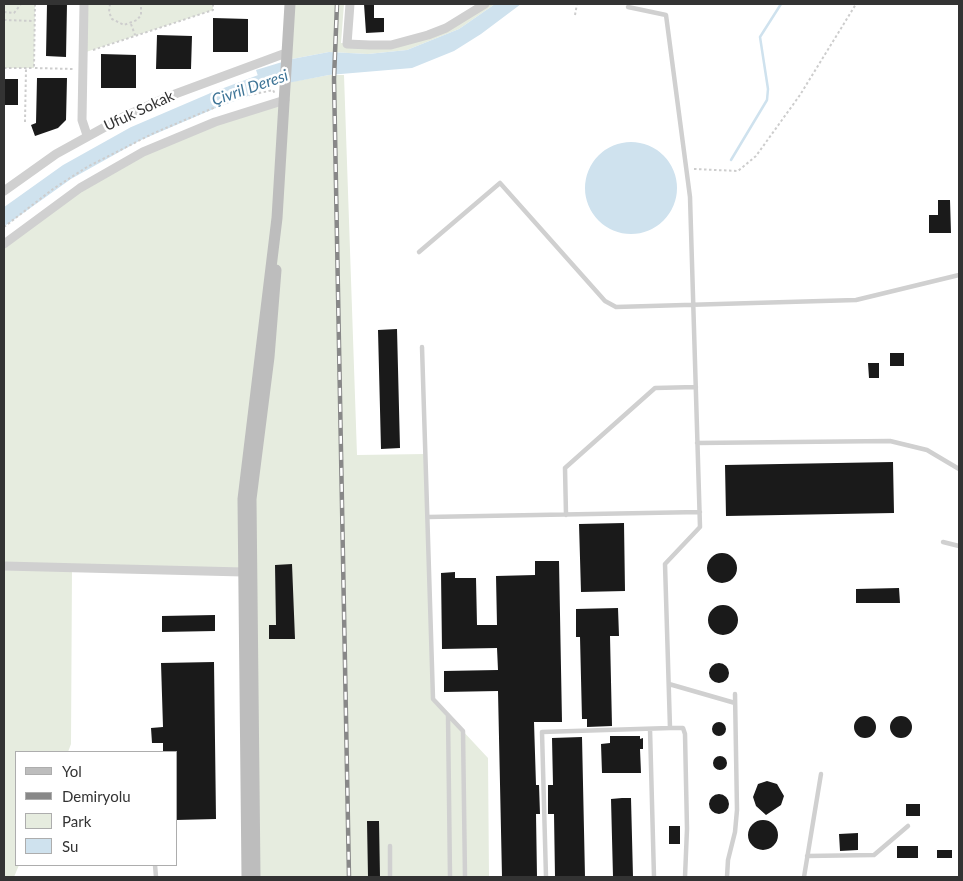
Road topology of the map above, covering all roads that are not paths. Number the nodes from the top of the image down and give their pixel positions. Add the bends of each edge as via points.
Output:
1 (84, 4) edge
2 (290, 4) edge
3 (350, 4) edge
4 (485, 4) edge
5 (628, 6) dead end
6 (286, 57) junction
7 (285, 95) junction
8 (87, 135) junction
9 (4, 191) edge
10 (276, 218) junction
11 (4, 244) edge
12 (419, 252) dead end
13 (959, 275) edge
14 (693, 305) junction
15 (422, 347) dead end
16 (696, 387) junction
17 (698, 443) junction
18 (959, 469) edge
19 (700, 512) junction
20 (566, 515) junction
21 (428, 517) junction
22 (943, 542) dead end
23 (959, 546) edge
24 (4, 566) edge
25 (243, 572) junction
26 (669, 684) junction
27 (735, 694) dead end
28 (735, 702) junction
29 (448, 715) junction
30 (670, 728) junction
31 (650, 729) junction
32 (821, 774) dead end
33 (908, 826) dead end
34 (390, 846) dead end
35 (807, 856) junction
36 (247, 877) edge
37 (255, 877) edge
38 (390, 877) edge
39 (450, 877) edge
40 (465, 877) edge
41 (546, 877) edge
42 (654, 877) edge
43 (685, 877) edge
44 (728, 877) edge
45 (804, 877) edge

1 - 8 street via 82,120
2 - 6 street
3 - 4 street via 347,44 391,44 411,40 446,28
5 - 14 lane via 666,15 690,197
6 - 7 street
6 - 8 street, Ufuk Sokak via 167,97
7 - 10 street
7 - 11 street via 143,152 80,188
8 - 9 street, Ufuk Sokak
10 - 25 street via 245,475
10 - 37 street via 277,256 272,318 251,499
12 - 14 lane via 500,183 610,305
13 - 14 lane via 856,300
14 - 16 lane
15 - 21 lane
16 - 17 lane
16 - 20 lane via 655,388 565,468
17 - 18 lane via 890,441 927,450
17 - 19 lane
19 - 20 lane
19 - 26 lane via 700,527 666,564
20 - 21 lane
21 - 29 lane via 433,699
22 - 23 lane
24 - 25 street
25 - 36 street
26 - 28 lane
26 - 30 lane
27 - 28 lane
28 - 44 lane via 737,810
29 - 39 lane
29 - 40 lane via 463,732
30 - 31 lane
30 - 43 lane via 682,728 685,734
31 - 41 lane via 542,732
31 - 42 lane
32 - 35 lane
33 - 35 lane via 874,855
34 - 38 lane
35 - 45 lane

